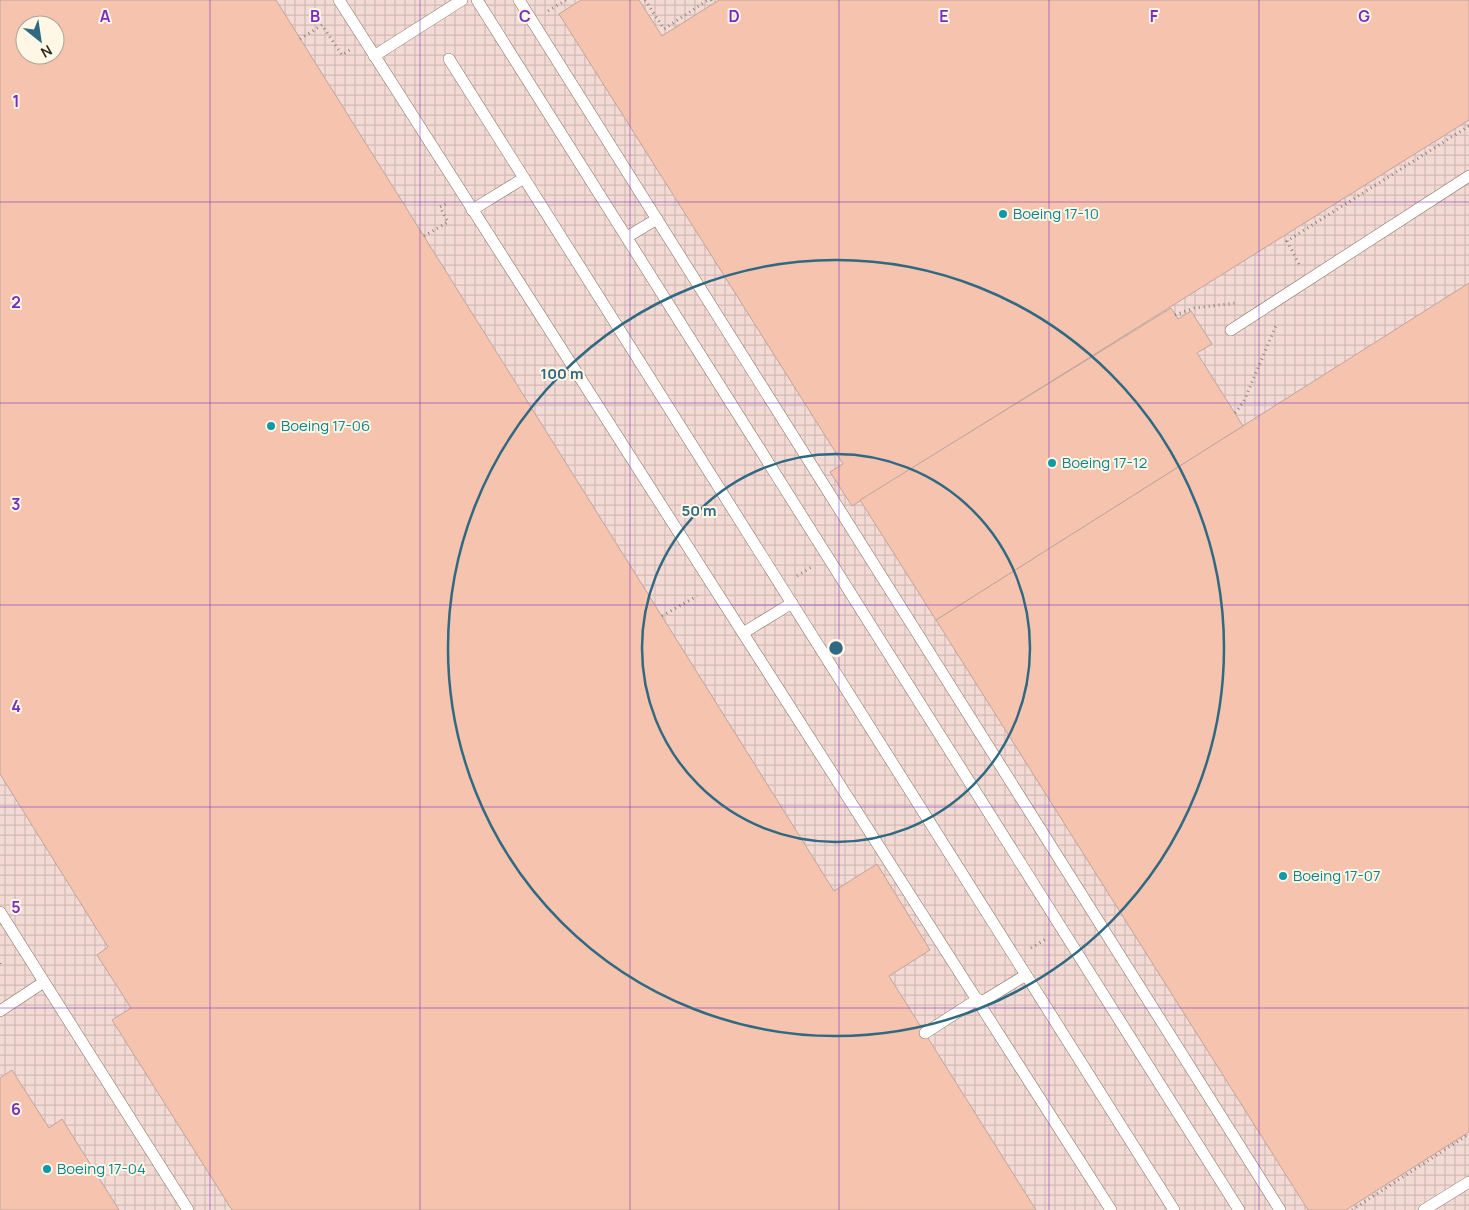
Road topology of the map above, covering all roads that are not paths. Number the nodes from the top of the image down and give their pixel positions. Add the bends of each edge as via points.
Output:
1 (340, 0) edge
2 (462, 0) edge
3 (477, 0) edge
4 (519, 0) edge
5 (374, 56) junction
6 (449, 59) dead end
7 (1469, 176) edge
8 (524, 178) junction
9 (472, 210) junction
10 (657, 219) junction
11 (627, 237) junction
12 (1231, 330) dead end
13 (792, 603) junction
14 (743, 633) junction
15 (0, 912) edge
16 (1026, 975) junction
17 (44, 982) junction
18 (979, 1001) junction
19 (0, 1011) edge
20 (924, 1033) dead end
21 (1469, 1182) edge
22 (188, 1210) edge
23 (1111, 1210) edge
24 (1174, 1210) edge
25 (1240, 1210) edge
26 (1280, 1210) edge
27 (1424, 1210) edge

1 - 5 lane
2 - 5 lane
3 - 11 lane
4 - 10 lane
5 - 9 lane
6 - 8 lane
7 - 12 lane
8 - 9 lane
8 - 13 lane
9 - 14 lane
10 - 11 lane
10 - 26 lane
11 - 25 lane
13 - 14 lane
13 - 16 lane
14 - 18 lane
15 - 17 lane
16 - 18 lane
16 - 24 lane
17 - 19 lane
17 - 22 lane
18 - 20 lane
18 - 23 lane
21 - 27 lane

